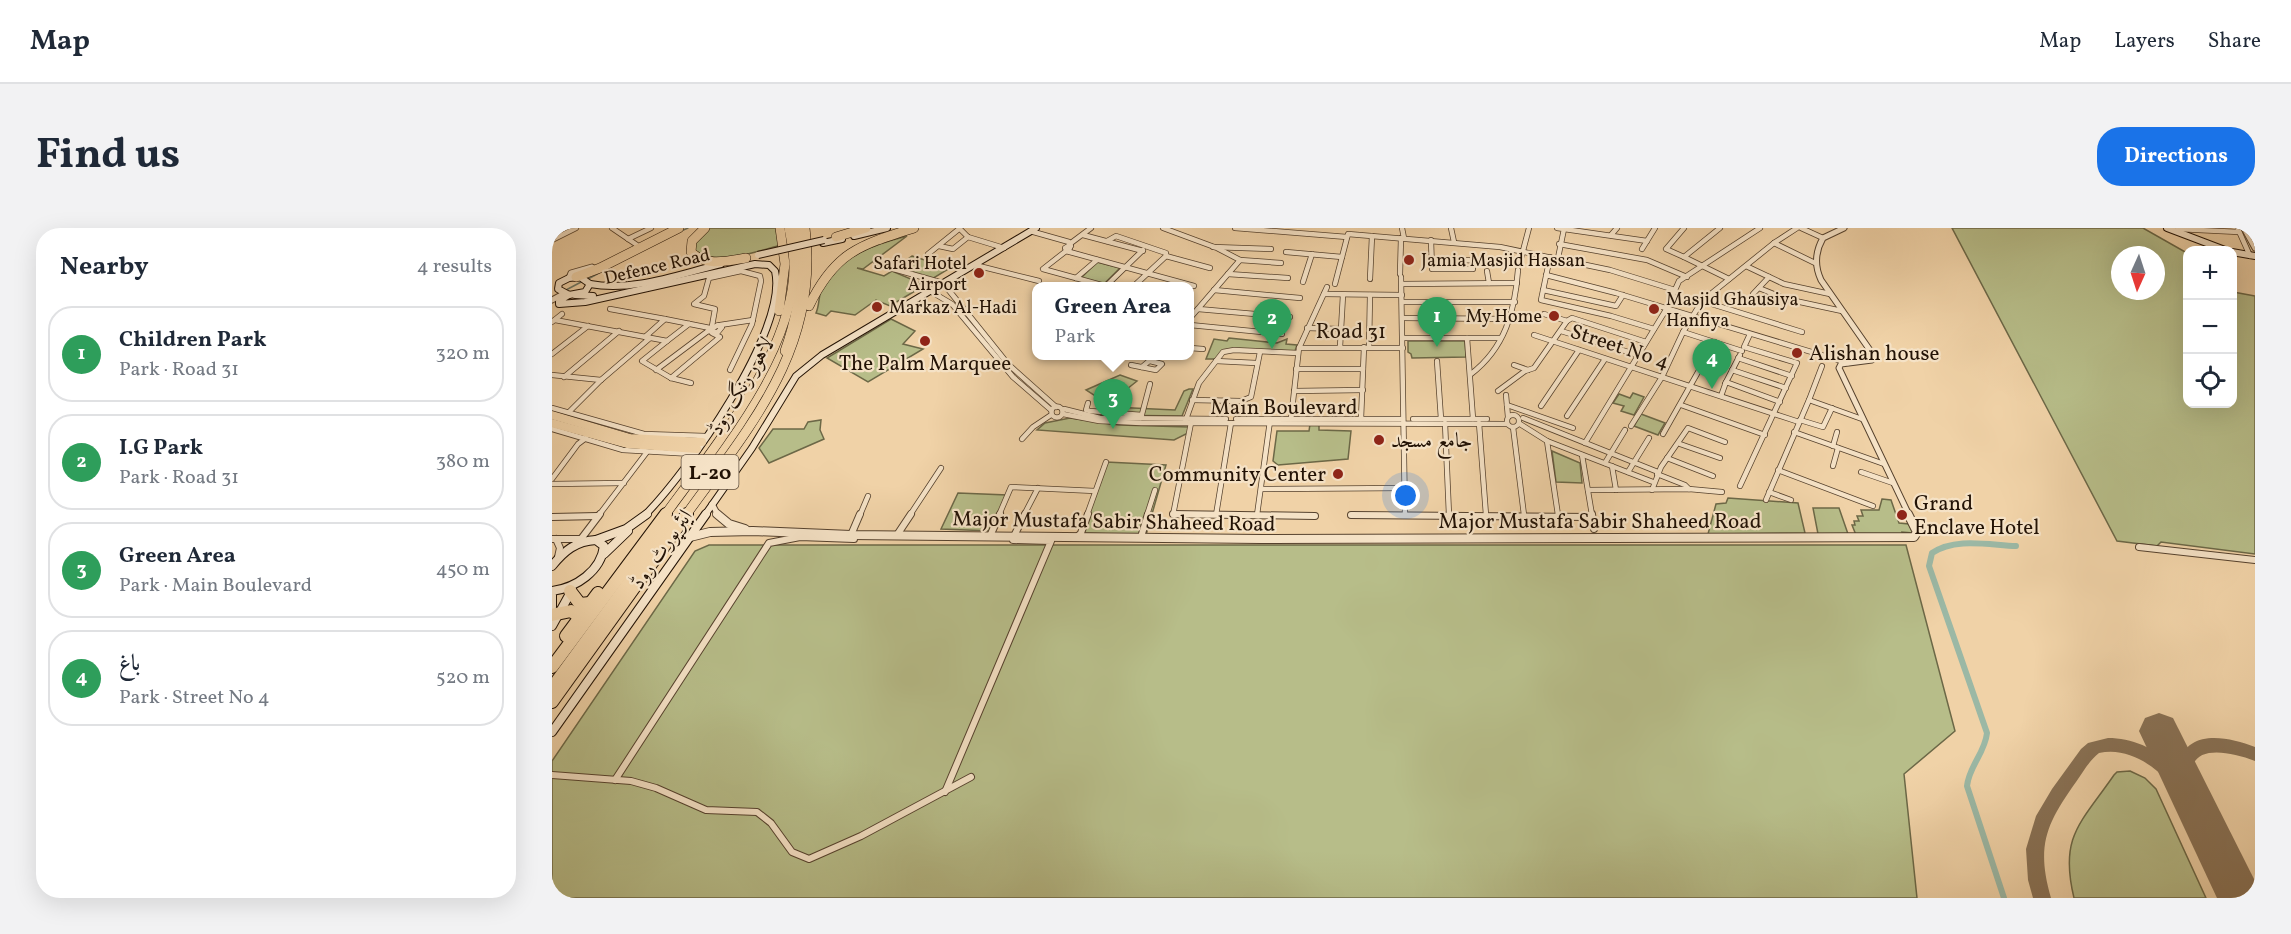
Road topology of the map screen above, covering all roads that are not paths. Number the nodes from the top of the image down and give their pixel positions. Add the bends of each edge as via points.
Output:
1 (576, 228) edge
2 (614, 228) edge
3 (651, 228) edge
4 (670, 228) edge
5 (679, 228) edge
6 (705, 228) edge
7 (780, 228) edge
8 (789, 228) edge
9 (797, 228) edge
10 (806, 228) edge
11 (866, 228) edge
12 (877, 228) edge
13 (887, 228) edge
14 (914, 228) edge
15 (959, 228) edge
16 (1091, 228) edge
17 (1164, 228) edge
18 (1235, 228) edge
19 (1350, 228) edge
20 (1402, 228) edge
21 (1451, 228) edge
22 (1529, 228) edge
23 (1557, 228) edge
24 (1617, 228) edge
25 (1655, 228) edge
26 (1684, 228) edge
27 (1720, 228) edge
28 (1760, 228) edge
29 (1799, 228) edge
30 (1840, 228) edge
31 (2167, 228) edge
32 (1258, 229) edge
33 (1564, 229) edge
34 (2178, 229) edge
35 (2240, 229) edge
36 (1031, 231) edge
37 (1083, 235) junction
38 (1348, 235) junction
39 (1372, 236) junction
40 (1611, 236) junction
41 (836, 237) junction
42 (968, 237) junction
43 (1403, 238) junction
44 (1823, 238) junction
45 (628, 239) junction
46 (552, 240) edge
47 (1431, 240) junction
48 (823, 241) junction
49 (1107, 241) junction
50 (1647, 241) junction
51 (1454, 242) junction
52 (1774, 243) junction
53 (1559, 244) junction
54 (637, 245) junction
55 (939, 246) junction
56 (2214, 246) edge
57 (1068, 247) junction
58 (1148, 247) junction
59 (1004, 248) junction
60 (1212, 248) junction
61 (1254, 248) junction
62 (2255, 248) edge
63 (1270, 249) dead end
64 (1642, 249) dead end
65 (1666, 249) joint
66 (1143, 250) junction
67 (1524, 251) junction
68 (1286, 252) dead end
69 (2237, 253) edge
70 (928, 254) dead end
71 (1312, 254) junction
72 (1166, 256) junction
73 (2252, 256) edge
74 (759, 257) junction
75 (1342, 257) junction
76 (1550, 257) junction
77 (1684, 257) junction
78 (746, 258) junction
79 (1558, 258) junction
80 (1097, 260) junction
81 (1241, 260) junction
82 (1448, 260) dead end
83 (1281, 262) dead end
84 (1815, 263) junction
85 (876, 264) dead end
86 (975, 265) junction
87 (1703, 266) junction
88 (1746, 266) junction
89 (1125, 268) junction
90 (1210, 268) dead end
91 (1473, 269) dead end
92 (1518, 270) dead end
93 (1487, 271) dead end
94 (1147, 273) junction
95 (1228, 273) junction
96 (1546, 276) junction
97 (572, 277) junction
98 (1687, 277) junction
99 (1769, 277) junction
100 (1288, 278) dead end
101 (1076, 279) junction
102 (1370, 279) dead end
103 (1729, 279) junction
104 (1039, 281) dead end
105 (1088, 282) edge
106 (1109, 282) edge
107 (1138, 282) edge
108 (1180, 282) edge
109 (1303, 282) dead end
110 (590, 284) junction
111 (941, 284) junction
112 (1335, 284) dead end
113 (1402, 284) junction
114 (1489, 284) junction
115 (1517, 284) junction
116 (1327, 287) dead end
117 (1759, 288) junction
118 (1214, 290) junction
119 (1543, 290) junction
120 (1675, 290) junction
121 (555, 291) edge
122 (930, 291) junction
123 (569, 294) junction
124 (1324, 294) junction
125 (1754, 294) dead end
126 (1830, 294) junction
127 (1343, 295) junction
128 (1370, 295) junction
129 (1623, 295) junction
130 (1300, 298) dead end
131 (1402, 298) junction
132 (552, 300) edge
133 (1702, 301) junction
134 (1515, 302) junction
135 (1599, 302) junction
136 (560, 305) junction
137 (552, 306) edge
138 (1667, 308) junction
139 (610, 309) dead end
140 (1198, 309) junction
141 (1842, 311) junction
142 (1594, 312) junction
143 (562, 314) dead end
144 (1194, 314) edge
145 (1544, 314) dead end
146 (1693, 316) junction
147 (1290, 317) dead end
148 (1403, 318) junction
149 (1509, 319) junction
150 (665, 320) junction
151 (554, 321) edge
152 (1567, 321) junction
153 (753, 322) junction
154 (689, 324) junction
155 (801, 325) junction
156 (588, 326) junction
157 (1194, 326) edge
158 (1307, 328) junction
159 (1340, 329) junction
160 (1654, 329) junction
161 (711, 330) junction
162 (1561, 331) junction
163 (619, 332) junction
164 (1683, 332) junction
165 (1802, 332) dead end
166 (1282, 334) dead end
167 (1750, 334) junction
168 (1534, 336) dead end
169 (647, 337) junction
170 (1403, 338) junction
171 (1467, 338) junction
172 (1500, 338) junction
173 (667, 341) junction
174 (1554, 342) junction
175 (1646, 342) junction
176 (1715, 342) junction
177 (1340, 347) junction
178 (1367, 347) junction
179 (1194, 348) edge
180 (1403, 348) junction
181 (1203, 349) dead end
182 (1743, 349) junction
183 (1579, 350) junction
184 (1298, 351) junction
185 (1260, 352) junction
186 (552, 354) edge
187 (1638, 355) junction
188 (1738, 358) junction
189 (1605, 359) junction
190 (1216, 361) junction
191 (1437, 361) dead end
192 (1150, 362) joint
193 (1256, 363) junction
194 (1848, 363) junction
195 (1131, 365) dead end
196 (1514, 365) dead end
197 (1822, 366) dead end
198 (1142, 367) junction
199 (1631, 367) junction
200 (1296, 369) junction
201 (1364, 369) junction
202 (656, 370) junction
203 (730, 370) dead end
204 (1528, 370) junction
205 (1732, 370) junction
206 (1471, 374) junction
207 (552, 375) edge
208 (1792, 376) junction
209 (564, 377) junction
210 (1662, 377) junction
211 (671, 378) junction
212 (601, 380) junction
213 (1726, 382) junction
214 (691, 383) dead end
215 (1116, 383) dead end
216 (1150, 384) dead end
217 (1692, 387) junction
218 (1723, 388) dead end
219 (1786, 388) junction
220 (1363, 390) junction
221 (1294, 391) junction
222 (1498, 391) dead end
223 (1506, 395) dead end
224 (1721, 396) junction
225 (1192, 400) junction
226 (1809, 400) junction
227 (1780, 402) junction
228 (1088, 403) dead end
229 (1507, 405) junction
230 (1681, 405) junction
231 (1541, 406) dead end
232 (552, 408) edge
233 (1832, 408) junction
234 (1053, 411) junction
235 (1064, 411) junction
236 (569, 412) junction
237 (1529, 412) junction
238 (1106, 413) junction
239 (1775, 414) junction
240 (552, 415) edge
241 (1567, 416) dead end
242 (1096, 417) junction
243 (1142, 417) junction
244 (1291, 419) junction
245 (1361, 419) junction
246 (1473, 419) junction
247 (1862, 419) junction
248 (1507, 420) junction
249 (1270, 421) junction
250 (1403, 421) junction
251 (1443, 421) junction
252 (1521, 421) junction
253 (1799, 421) junction
254 (1187, 422) junction
255 (552, 423) edge
256 (1231, 423) junction
257 (1479, 423) junction
258 (603, 426) junction
259 (1631, 426) dead end
260 (1513, 427) junction
261 (1573, 428) dead end
262 (552, 429) edge
263 (1625, 430) dead end
264 (1794, 432) junction
265 (1837, 432) dead end
266 (1664, 434) dead end
267 (1765, 435) junction
268 (588, 436) junction
269 (1648, 438) dead end
270 (1022, 439) dead end
271 (1547, 441) junction
272 (1725, 442) dead end
273 (1585, 443) junction
274 (1680, 444) junction
275 (699, 445) junction
276 (1835, 447) junction
277 (647, 452) junction
278 (1611, 453) junction
279 (1582, 455) junction
280 (1667, 458) junction
281 (1720, 458) dead end
282 (1106, 462) dead end
283 (1605, 463) junction
284 (1634, 463) junction
285 (1884, 464) junction
286 (1612, 466) junction
287 (1833, 466) dead end
288 (941, 468) dead end
289 (1778, 470) junction
290 (1628, 472) junction
291 (1861, 472) dead end
292 (1658, 473) junction
293 (1713, 476) dead end
294 (552, 479) edge
295 (1653, 482) junction
296 (624, 483) junction
297 (1893, 483) junction
298 (552, 484) edge
299 (1740, 486) dead end
300 (1038, 488) junction
301 (1405, 488) junction
302 (1261, 489) junction
303 (1689, 489) junction
304 (1155, 490) dead end
305 (1588, 490) junction
306 (1616, 490) junction
307 (1652, 490) junction
308 (1095, 491) junction
309 (1722, 492) dead end
310 (1769, 492) junction
311 (868, 496) dead end
312 (1766, 500) dead end
313 (1791, 500) dead end
314 (712, 504) junction
315 (1874, 506) dead end
316 (1257, 515) junction
317 (1351, 515) dead end
318 (598, 516) junction
319 (1216, 516) junction
320 (1315, 516) dead end
321 (1405, 516) junction
322 (1449, 516) junction
323 (1486, 516) junction
324 (1524, 516) junction
325 (1558, 516) junction
326 (552, 517) edge
327 (1592, 517) junction
328 (633, 526) junction
329 (1594, 529) dead end
330 (753, 531) junction
331 (851, 534) junction
332 (897, 535) junction
333 (990, 536) junction
334 (1014, 536) junction
335 (1077, 537) junction
336 (1141, 537) junction
337 (689, 538) junction
338 (554, 539) edge
339 (584, 539) junction
340 (596, 540) junction
341 (2139, 547) dead end
342 (602, 556) junction
343 (558, 557) junction
344 (2255, 560) edge
345 (552, 566) edge
346 (572, 589) junction
347 (552, 591) edge
348 (590, 603) junction
349 (554, 612) edge
350 (578, 619) junction
351 (552, 626) edge
352 (552, 656) edge
353 (552, 667) edge
354 (552, 688) edge
355 (552, 702) edge
356 (552, 732) edge
357 (552, 775) edge
358 (971, 777) dead end
359 (615, 780) junction
360 (945, 792) junction

1 - 46 street
2 - 45 street
3 - 45 street
4 - 54 street
5 - 97 highway via 600,268
6 - 78 highway via 692,241 694,256 715,261
7 - 348 highway via 784,239 784,284 776,320 759,363 700,457
8 - 353 highway, لاہور رنگ روڈ / L-20 via 793,255 790,297 771,354 750,394
9 - 354 highway, لاہور رنگ روڈ / L-20 via 800,293 789,339 776,369 730,444
10 - 155 highway via 809,282
11 - 41 highway
12 - 41 main road, Defence Road
13 - 48 main road, Defence Road
14 - 155 highway via 873,241 844,256 818,284
15 - 42 street
15 - 55 street
16 - 37 street
17 - 60 street
18 - 32 street
19 - 38 street
20 - 43 street
21 - 51 street
22 - 67 street
23 - 33 street
24 - 40 street
25 - 50 street
26 - 65 street
27 - 77 street
28 - 87 street
29 - 44 street
29 - 52 street
30 - 44 street
31 - 56 main road
32 - 38 street
33 - 40 street
33 - 53 street
34 - 35 street
35 - 62 street
35 - 73 street
36 - 57 street
36 - 59 main road, ایئرپورٹ روڈ
37 - 49 street
37 - 57 street
38 - 39 street
38 - 75 street
39 - 43 street
39 - 102 street
40 - 50 street
41 - 48 main road, Defence Road
42 - 55 street via 955,248
42 - 59 street
43 - 47 street
43 - 113 street
44 - 84 street
45 - 54 street
47 - 51 street
47 - 91 street via 1432,269
48 - 74 main road, Defence Road, bridge
49 - 58 street via 1116,236
49 - 66 street
50 - 64 street
51 - 67 street
52 - 84 street
52 - 88 street
53 - 79 street
53 - 98 street via 1647,260
54 - 97 street via 603,263 572,273
55 - 70 street
57 - 80 street via 1072,254
57 - 101 street via 1043,269
58 - 66 street
58 - 72 street
59 - 86 main road, ایئرپورٹ روڈ
60 - 61 street
60 - 81 street
61 - 63 street
61 - 81 street
65 - 77 street
66 - 89 street
67 - 76 street
67 - 82 street via 1520,263
68 - 71 street
69 - 73 main road
71 - 75 street
71 - 109 street
72 - 90 street
72 - 94 street
74 - 78 main road, Defence Road
74 - 123 main road, Defence Road via 591,296
75 - 112 street
76 - 79 street
76 - 96 street
77 - 87 street
78 - 110 main road, Defence Road via 633,284
79 - 120 street
80 - 89 street
80 - 101 street
81 - 83 street
81 - 95 street
84 - 126 street
85 - 111 street
86 - 104 street
86 - 111 main road, ایئرپورٹ روڈ
87 - 98 street
87 - 103 street
88 - 99 street
88 - 103 street
89 - 94 street
89 - 106 street
92 - 115 street
93 - 114 street
94 - 107 street
94 - 108 street
95 - 100 street
95 - 118 street
96 - 119 street
96 - 129 street
97 - 110 main road via 584,278
97 - 121 main road via 559,283
98 - 120 street
99 - 117 street
99 - 126 street
101 - 105 street
103 - 133 street
110 - 123 main road via 585,292
111 - 122 main road, ایئرپورٹ روڈ
111 - 234 street
113 - 114 street
113 - 131 street
114 - 115 street
115 - 134 street
116 - 124 street
117 - 125 street
117 - 141 street via 1786,299
118 - 130 street
118 - 140 street
119 - 135 street
119 - 142 street via 1542,301
120 - 138 street
121 - 123 main road
122 - 234 street via 952,304 1013,377
122 - 314 main road, ایئرپورٹ روڈ via 801,371
123 - 132 street
123 - 136 main road
124 - 127 street
124 - 158 street
126 - 141 street
127 - 128 street
127 - 159 street
128 - 131 street
128 - 178 street
129 - 135 street via 1616,306
129 - 138 street
131 - 134 street
131 - 148 street
133 - 146 street
133 - 165 street
134 - 149 street
135 - 142 street
136 - 137 street
136 - 275 main road via 750,265 775,268 774,297 760,342 738,388
138 - 146 street
138 - 160 street
139 - 150 street
140 - 144 street
140 - 147 street
141 - 194 street via 1874,356 1872,360
142 - 160 street
143 - 151 street
145 - 152 street
146 - 164 street
146 - 167 street
148 - 149 street
148 - 170 street
149 - 172 street
150 - 154 street
150 - 169 street
151 - 156 street
152 - 162 street
152 - 175 street via 1572,318
153 - 161 street
153 - 161 street via 762,281 758,275 741,272 710,278 704,296 694,303 715,309
153 - 203 street
154 - 161 street
154 - 173 street
155 - 355 highway via 781,372 753,421
156 - 163 street
156 - 186 street
157 - 166 street
158 - 159 street
158 - 184 street
159 - 177 street
160 - 175 street
161 - 202 street
161 - 211 street via 720,337
162 - 174 street
162 - 187 street
163 - 169 street
163 - 209 street
164 - 176 street
164 - 210 street
167 - 182 street
167 - 194 street
168 - 174 street, Street No 4
169 - 173 street
169 - 212 street
170 - 171 street
170 - 180 street
171 - 172 street
171 - 206 street
172 - 206 street via 1489,359
173 - 202 street via 642,361
174 - 183 street, Street No 4
174 - 204 street
175 - 187 street
176 - 182 street
176 - 217 street
177 - 178 street, Road 31
177 - 184 street, Road 31
178 - 180 street, Road 31
178 - 201 street
179 - 181 street
180 - 250 street
182 - 188 street
182 - 208 street via 1797,363
183 - 189 street, Street No 4
183 - 231 street
184 - 185 street, Road 31
184 - 200 street
185 - 190 street, Road 31 via 1230,350
185 - 193 street
187 - 199 street
188 - 205 street
188 - 208 street
189 - 199 street, Street No 4
189 - 241 street
190 - 193 street
190 - 225 street
191 - 251 street
192 - 198 street
192 - 198 street via 1162,364 1156,370
193 - 225 street via 1253,395 1249,399
194 - 247 street, Major Mustafa Sabir Shaheed Road via 1839,368
195 - 198 street
196 - 204 street
197 - 226 street
199 - 210 street, Street No 4
199 - 273 street
200 - 201 street
200 - 221 street
201 - 220 street
202 - 211 street
204 - 222 street
205 - 213 street
205 - 219 street
206 - 246 street
207 - 209 street
208 - 219 street
209 - 212 street
210 - 217 street, Street No 4
210 - 259 street
211 - 214 street
212 - 236 street
213 - 218 street
213 - 224 street
213 - 227 street
215 - 238 street
216 - 243 street
217 - 224 street, Street No 4
217 - 230 street
219 - 227 street
220 - 221 street
220 - 245 street
221 - 244 street
223 - 229 street
224 - 239 street, Street No 4
225 - 254 street
226 - 233 street
226 - 253 street
227 - 239 street
228 - 242 street via 1086,410
229 - 237 street
229 - 248 street
230 - 266 street
230 - 267 street
232 - 236 street
233 - 247 street
233 - 253 street, Street No 4 via 1823,427
234 - 235 street, Main Boulevard
234 - 235 street
234 - 270 street
235 - 242 street, Main Boulevard
236 - 258 street
237 - 252 street
237 - 261 street
238 - 242 street
238 - 243 street
239 - 253 street, Street No 4
239 - 267 street
240 - 258 main road
242 - 243 street, Main Boulevard
242 - 254 street, Main Boulevard
243 - 254 street, Main Boulevard
244 - 245 street, Main Boulevard
244 - 249 street, Main Boulevard
245 - 250 street, Main Boulevard
246 - 248 street, Main Boulevard
246 - 251 street, Main Boulevard
247 - 285 street, Major Mustafa Sabir Shaheed Road
248 - 252 street via 1514,416
248 - 257 street, Main Boulevard
248 - 260 street
249 - 250 street, Main Boulevard
249 - 254 street, Main Boulevard
249 - 256 street, Main Boulevard
249 - 302 street
250 - 251 street, Main Boulevard
250 - 301 street
251 - 257 street, Main Boulevard
251 - 322 street
252 - 260 street
252 - 271 street
252 - 273 street
253 - 264 street
254 - 256 street, Main Boulevard
254 - 319 street via 1173,515
255 - 268 main road
256 - 319 street
257 - 323 street
258 - 268 street
258 - 275 main road via 636,439
260 - 324 street
262 - 268 street
263 - 278 street
264 - 276 street
264 - 289 street
265 - 276 street
267 - 299 street
268 - 275 main road via 631,445
268 - 277 street via 615,449
268 - 294 street
269 - 284 street
271 - 279 street
271 - 325 street
272 - 274 street via 1688,428
273 - 278 street
274 - 280 street
274 - 281 street
275 - 277 street
275 - 328 main road via 648,513
276 - 285 street
276 - 287 street
277 - 296 street
278 - 283 street
278 - 284 street
279 - 283 street
279 - 305 street
280 - 292 street
280 - 293 street
282 - 308 street
283 - 286 street
284 - 290 street
284 - 292 street
285 - 297 street, Major Mustafa Sabir Shaheed Road
286 - 290 street
286 - 306 street
288 - 332 street
289 - 310 street
289 - 315 street
290 - 295 street
291 - 297 street
292 - 295 street
292 - 303 street via 1686,484
295 - 307 street
296 - 298 street
296 - 318 street
297 - 336 street, Major Mustafa Sabir Shaheed Road via 1916,536
300 - 308 street
300 - 333 street via 1011,487
300 - 334 street
301 - 302 street
301 - 321 street
302 - 316 street
303 - 307 street
303 - 309 street
304 - 336 street
305 - 306 street
305 - 327 street
306 - 307 street
308 - 335 street
310 - 312 street
310 - 313 street
311 - 331 street
314 - 330 street via 725,523
314 - 337 main road, ایئرپورٹ روڈ
316 - 319 street
316 - 320 street
317 - 321 street
318 - 326 street
318 - 339 street
321 - 322 street
322 - 323 street
323 - 324 street
324 - 325 street
325 - 327 street
327 - 329 street
328 - 340 main road
328 - 342 main road
330 - 331 street, Major Mustafa Sabir Shaheed Road
330 - 337 street via 710,532
331 - 332 street, Major Mustafa Sabir Shaheed Road
332 - 333 street, Major Mustafa Sabir Shaheed Road
333 - 334 street, Major Mustafa Sabir Shaheed Road
334 - 335 street, Major Mustafa Sabir Shaheed Road
335 - 336 street, Major Mustafa Sabir Shaheed Road
337 - 356 main road, ایئرپورٹ روڈ
338 - 339 street
338 - 343 street via 560,548
339 - 340 main road
339 - 343 main road
340 - 342 main road via 604,546
341 - 344 street
342 - 346 main road
343 - 345 main road
346 - 347 main road
346 - 348 highway via 580,604
346 - 349 main road
347 - 349 main road
348 - 350 highway
349 - 350 highway via 571,611
349 - 351 main road
350 - 352 highway
357 - 359 street
358 - 360 street
359 - 360 street via 657,789 707,810 756,812 792,853 809,859
359 - 360 street via 770,543 796,538 1051,541

